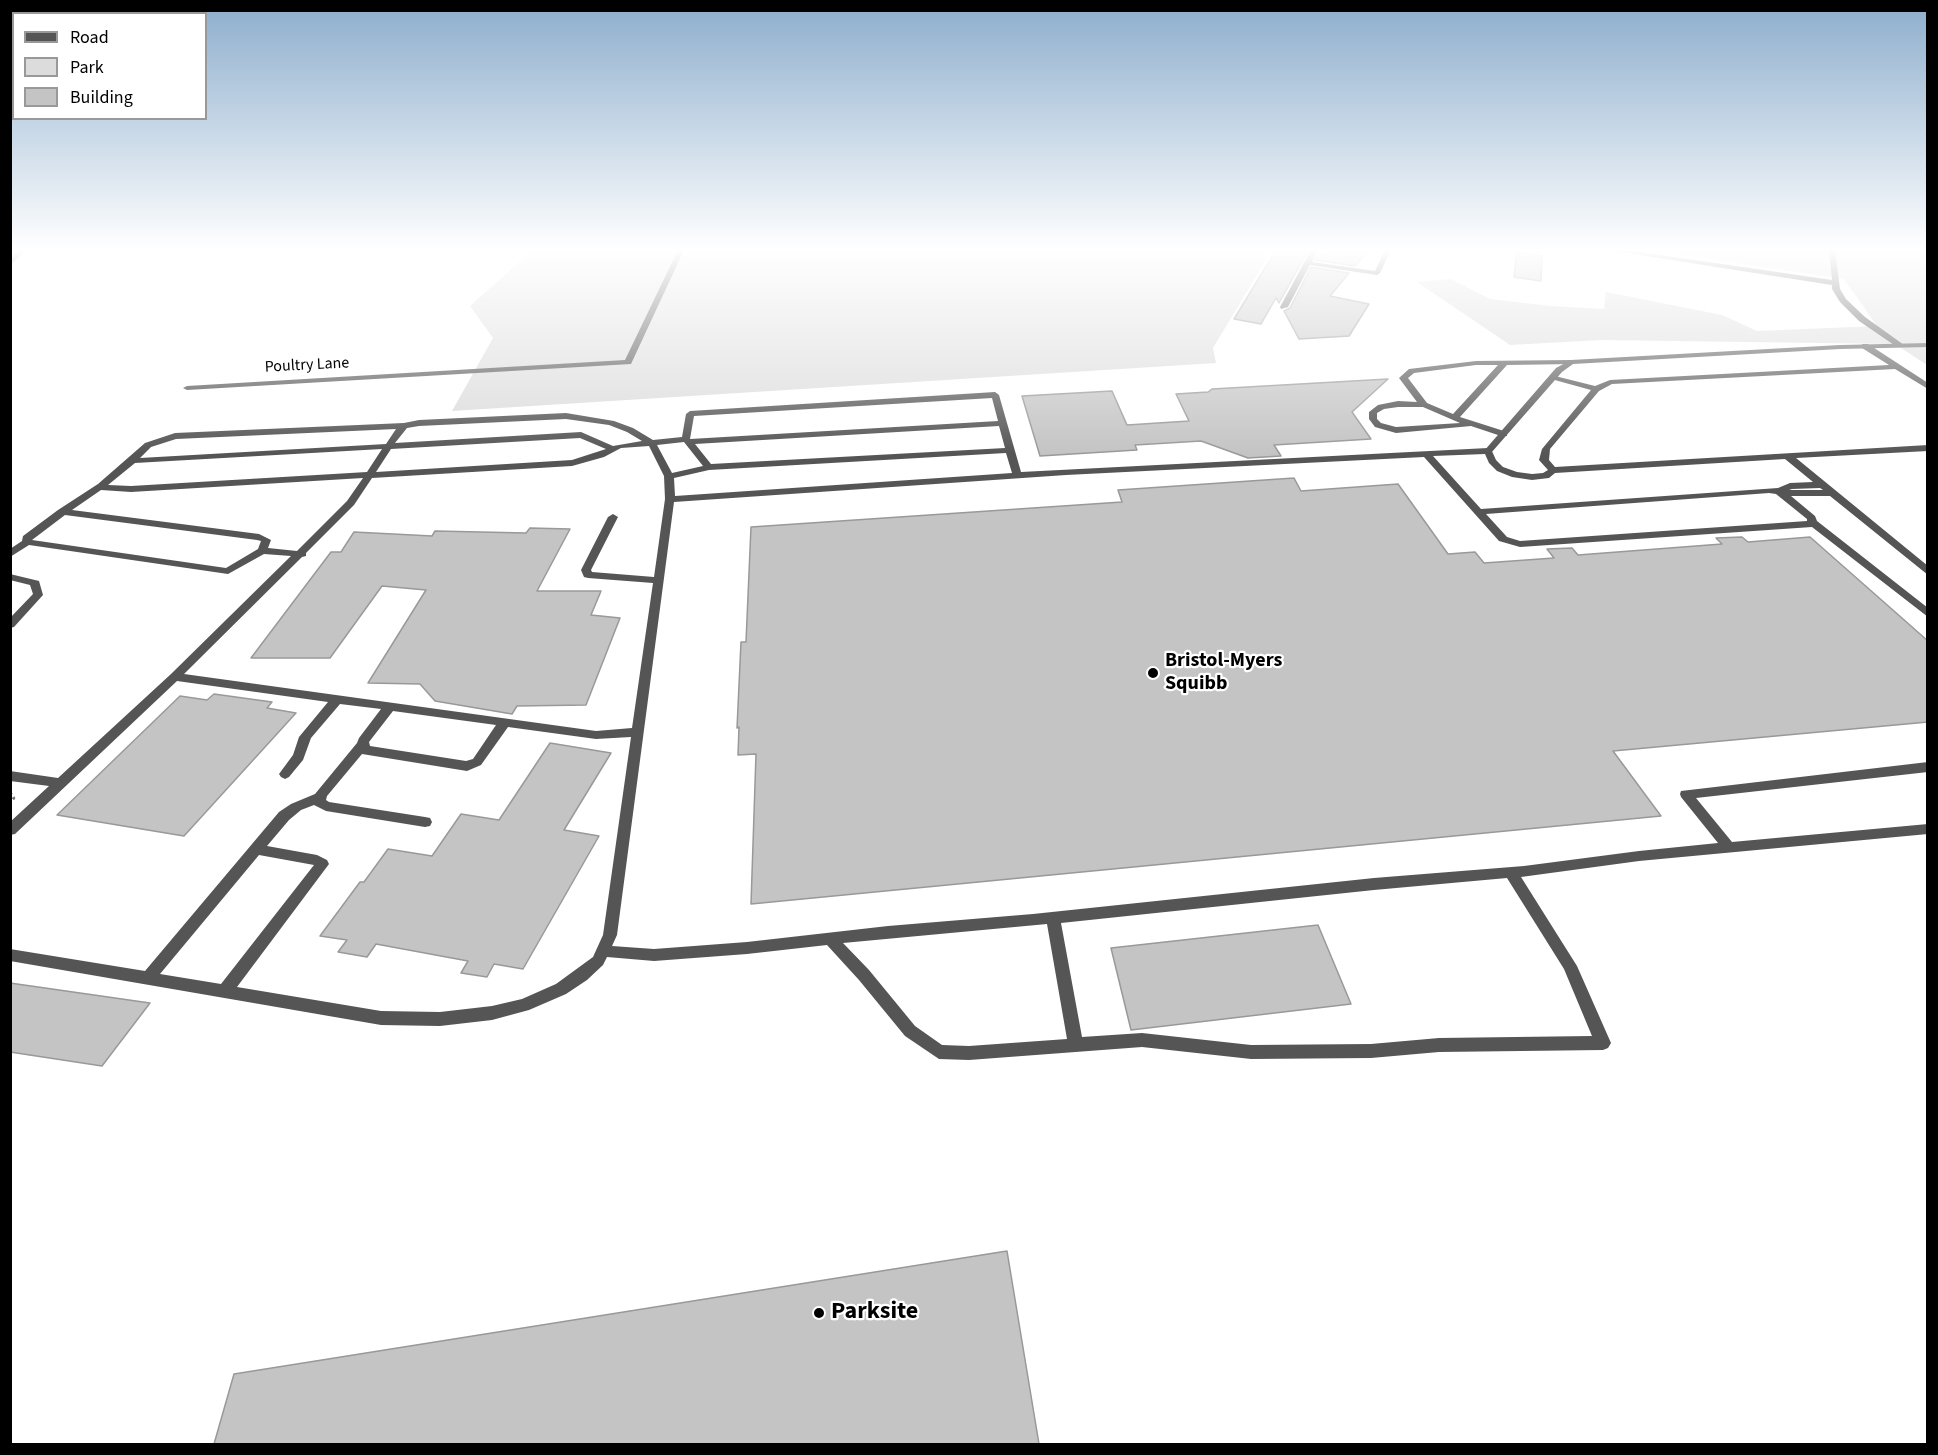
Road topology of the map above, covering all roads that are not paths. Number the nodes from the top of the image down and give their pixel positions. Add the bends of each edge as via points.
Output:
1 (649, 318) edge
2 (1861, 318) edge
3 (1900, 345) junction
4 (1928, 345) edge
5 (1864, 346) junction
6 (1505, 362) junction
7 (1571, 362) junction
8 (1895, 367) junction
9 (1554, 377) junction
10 (1928, 387) edge
11 (187, 388) dead end
12 (1596, 389) junction
13 (1424, 405) junction
14 (1454, 418) junction
15 (1003, 423) junction
16 (1473, 425) junction
17 (404, 426) junction
18 (1503, 434) junction
19 (687, 441) junction
20 (652, 443) junction
21 (389, 445) junction
22 (1928, 448) edge
23 (613, 449) junction
24 (1010, 450) junction
25 (1488, 451) junction
26 (1427, 455) junction
27 (1787, 456) junction
28 (134, 459) junction
29 (709, 467) junction
30 (1553, 470) junction
31 (370, 474) junction
32 (669, 476) junction
33 (1017, 476) junction
34 (1821, 484) junction
35 (100, 486) junction
36 (1779, 491) junction
37 (1831, 492) junction
38 (670, 499) junction
39 (62, 512) junction
40 (1479, 512) junction
41 (613, 517) dead end
42 (1812, 522) junction
43 (27, 542) junction
44 (262, 551) junction
45 (10, 554) edge
46 (302, 554) junction
47 (1928, 572) edge
48 (10, 577) edge
49 (658, 580) junction
50 (1928, 614) edge
51 (10, 625) edge
52 (175, 677) junction
53 (337, 699) junction
54 (390, 706) junction
55 (505, 722) junction
56 (637, 732) junction
57 (362, 746) junction
58 (1928, 767) edge
59 (285, 774) dead end
60 (10, 776) edge
61 (61, 783) junction
62 (321, 797) junction
63 (425, 822) dead end
64 (1928, 829) edge
65 (10, 830) edge
66 (1728, 848) junction
67 (255, 849) junction
68 (1511, 872) junction
69 (1053, 918) junction
70 (830, 939) junction
71 (604, 951) junction
72 (10, 955) edge
73 (148, 978) junction
74 (224, 992) junction
75 (1076, 1046) junction

1 - 11 street, Poultry Lane via 628,362
2 - 3 street
3 - 4 street
3 - 5 street
5 - 7 street
5 - 8 street
6 - 7 street
6 - 13 street via 1412,371 1403,378
6 - 14 street
7 - 9 street
8 - 10 street
8 - 12 street via 1610,382
9 - 12 street
9 - 18 street
12 - 30 street via 1546,449 1544,460
13 - 14 street
13 - 16 street via 1381,407 1373,412 1372,419 1396,430
14 - 16 street
15 - 19 street
15 - 19 street via 995,394 690,414
15 - 24 street
16 - 18 street
17 - 20 street via 566,416 611,423
17 - 21 street
17 - 28 street via 175,436 148,445
18 - 25 street
19 - 20 street
19 - 29 street
20 - 23 street
20 - 32 street
21 - 23 street via 581,435
21 - 28 street
21 - 31 street
22 - 27 street
23 - 31 street via 572,463
24 - 29 street
24 - 33 street
25 - 26 street
25 - 30 street via 1500,469 1515,475 1546,476
26 - 33 street
26 - 40 street
27 - 30 street
27 - 34 street
28 - 35 street
29 - 32 street
31 - 35 street via 131,489
31 - 46 street via 351,503
32 - 38 street
33 - 38 street
34 - 36 street via 1790,486
34 - 37 street
35 - 39 street
36 - 37 street
36 - 40 street
36 - 42 street
37 - 47 street
38 - 49 street
39 - 43 street via 27,538
39 - 44 street via 259,537 266,540
40 - 42 street via 1503,539 1520,544
41 - 49 street via 586,570 588,575
42 - 50 street
43 - 44 street via 228,571
43 - 45 street
44 - 46 street
46 - 52 street
48 - 51 street via 35,583 38,595
49 - 56 street
52 - 53 street
52 - 61 street
53 - 54 street
53 - 59 street via 305,737 299,757
54 - 55 street
54 - 57 street
55 - 56 street via 596,735
55 - 57 street via 477,762 467,766 365,750
56 - 71 street via 610,935
57 - 62 street
58 - 66 street via 1686,794
60 - 61 street
61 - 65 street
62 - 63 street via 319,802 326,806
62 - 67 street via 284,816
64 - 66 street
66 - 68 street
67 - 73 street
67 - 74 street via 322,864
68 - 69 street
68 - 75 street via 1570,966 1603,1043 1263,1052 1142,1041
69 - 70 street
69 - 75 street
70 - 71 street via 654,955
70 - 75 street via 910,1030 939,1052
71 - 74 street via 582,975 524,1005 440,1019 381,1018
72 - 73 street
73 - 74 street

